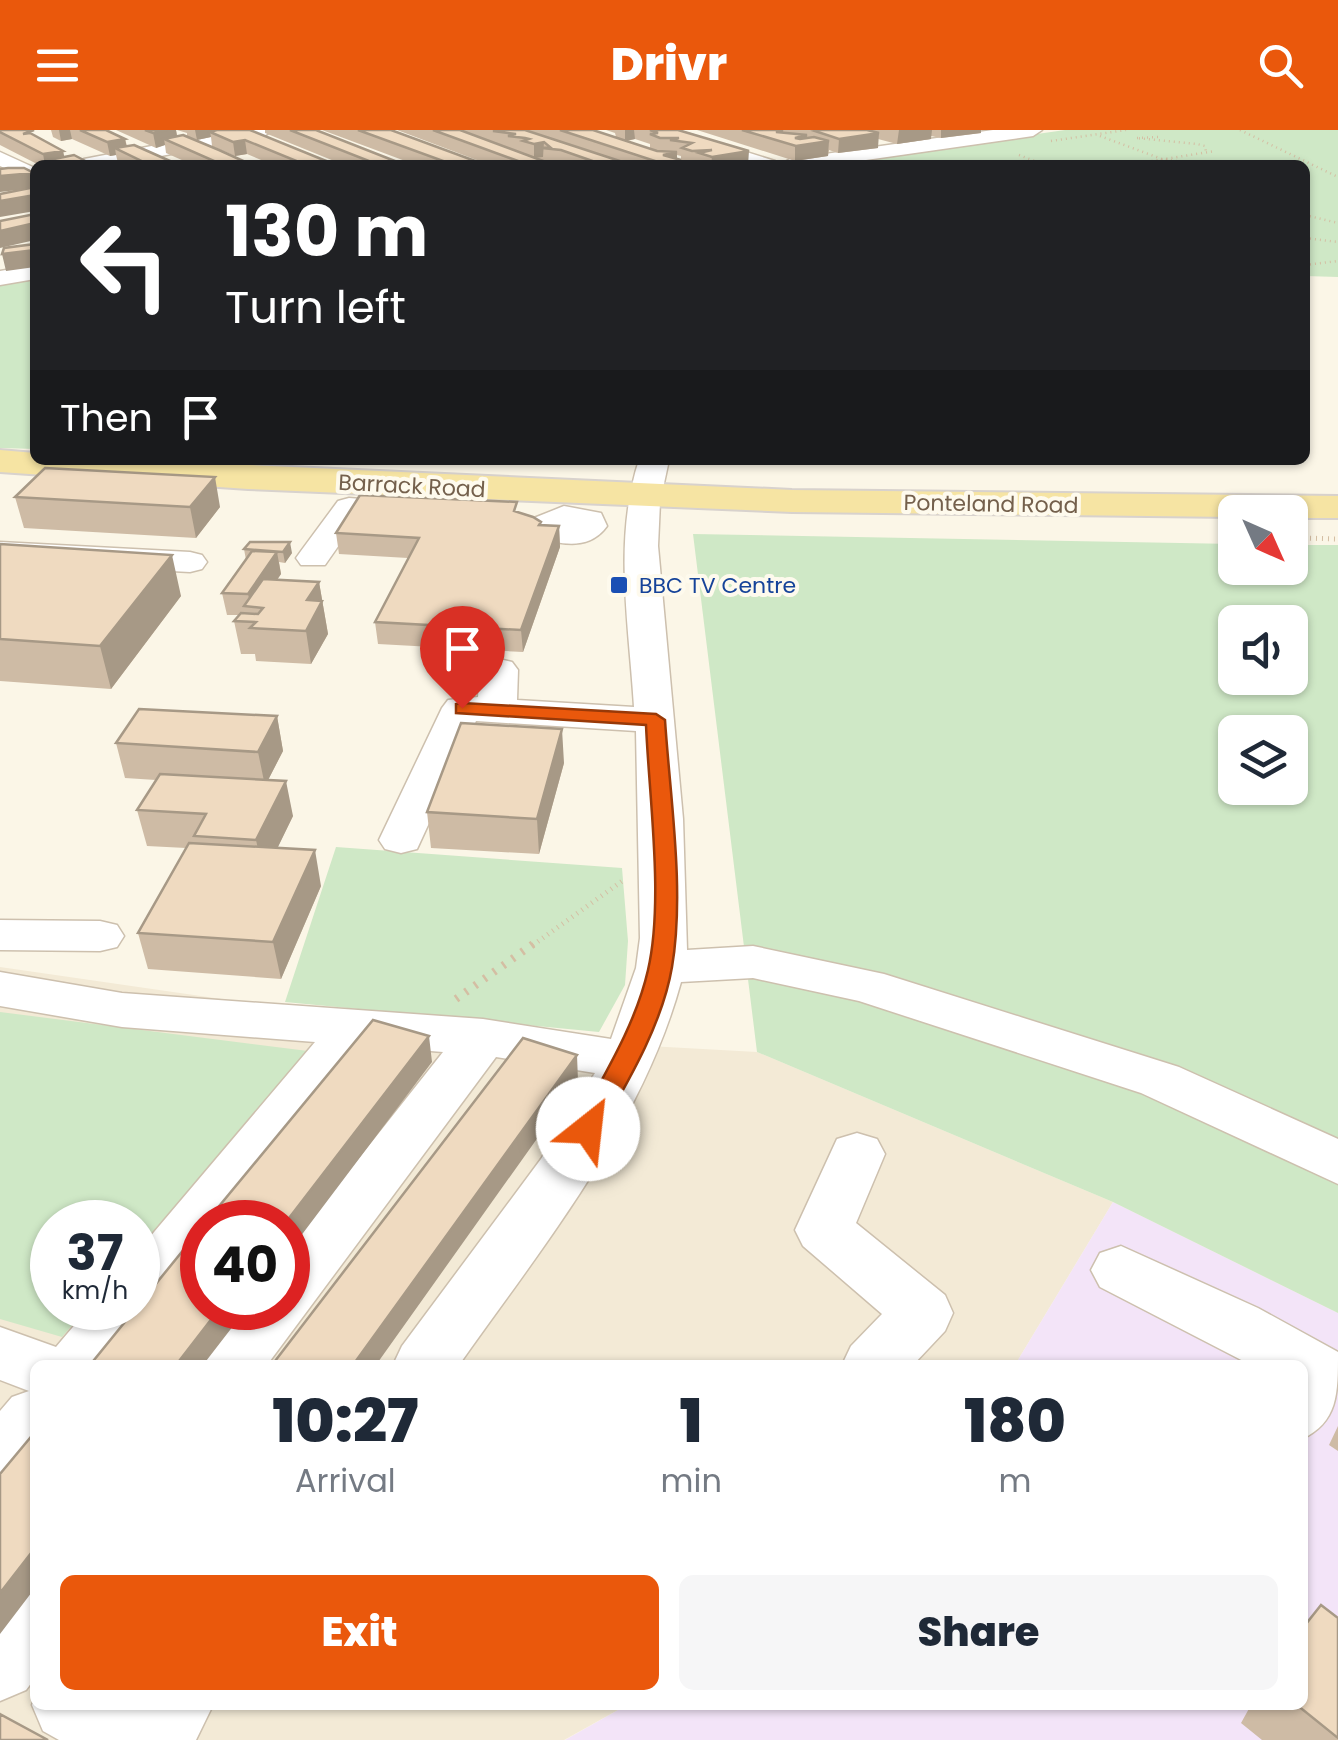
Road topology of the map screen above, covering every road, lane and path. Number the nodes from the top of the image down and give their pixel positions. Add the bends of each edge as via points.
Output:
1 (159, 130) edge
2 (264, 130) edge
3 (656, 130) edge
4 (904, 130) edge
5 (1033, 130) edge
6 (1240, 130) edge
7 (234, 132) edge
8 (988, 132) edge
9 (1096, 134) dead end
10 (842, 135) edge
11 (1158, 137) dead end
12 (108, 138) edge
13 (783, 141) edge
14 (948, 142) junction
15 (191, 144) junction
16 (276, 150) edge
17 (1215, 151) dead end
18 (1206, 152) junction
19 (142, 154) junction
20 (901, 157) edge
21 (0, 158) edge
22 (222, 158) edge
23 (838, 158) junction
24 (1162, 159) junction
25 (98, 160) edge
26 (155, 160) edge
27 (752, 160) edge
28 (824, 160) edge
29 (1156, 160) edge
30 (1169, 160) edge
31 (1303, 160) edge
32 (1310, 164) edge
33 (1338, 177) edge
34 (30, 179) edge
35 (0, 181) edge
36 (30, 182) edge
37 (1310, 216) edge
38 (1338, 223) edge
39 (1310, 239) edge
40 (1338, 242) edge
41 (30, 249) edge
42 (0, 254) edge
43 (1338, 261) edge
44 (1310, 264) edge
45 (30, 273) edge
46 (0, 278) edge
47 (0, 461) edge
48 (30, 463) edge
49 (58, 465) edge
50 (649, 478) edge
51 (1338, 507) edge
52 (1308, 538) edge
53 (570, 539) dead end
54 (1338, 539) edge
55 (0, 552) edge
56 (313, 558) dead end
57 (190, 562) dead end
58 (499, 670) dead end
59 (497, 710) junction
60 (656, 720) junction
61 (401, 840) dead end
62 (663, 853) junction
63 (12, 926) edge
64 (100, 936) dead end
65 (661, 967) junction
66 (0, 989) edge
67 (380, 1032) junction
68 (483, 1038) junction
69 (626, 1060) junction
70 (857, 1154) dead end
71 (1338, 1163) edge
72 (310, 1262) edge
73 (160, 1269) edge
74 (1121, 1270) dead end
75 (107, 1330) edge
76 (258, 1330) edge
77 (0, 1353) edge
78 (82, 1360) edge
79 (234, 1360) edge
80 (427, 1360) edge
81 (878, 1360) edge
82 (1297, 1360) edge
83 (30, 1364) edge
84 (1308, 1366) edge
85 (1308, 1402) edge
86 (30, 1423) edge
87 (0, 1460) edge
88 (30, 1626) edge
89 (0, 1668) edge
90 (30, 1685) edge
91 (79, 1710) edge
92 (172, 1710) edge
93 (140, 1740) edge
94 (150, 1740) edge

1 - 15 street
2 - 7 street
3 - 27 street
4 - 14 street
5 - 8 street
6 - 31 path
7 - 15 street
7 - 16 street
8 - 14 street
9 - 24 path
10 - 20 street
11 - 18 path via 1136,138 1198,144
12 - 19 street
13 - 23 street
14 - 20 street
15 - 19 street
15 - 22 street
17 - 18 path
18 - 24 path
19 - 25 street
19 - 26 street
20 - 23 street
21 - 34 street
23 - 28 street
24 - 29 path
24 - 30 path
32 - 33 path
35 - 36 street
37 - 38 path
39 - 40 path
41 - 42 street
43 - 44 path
45 - 46 street
47 - 48 main road, Barrack Road
49 - 50 main road, Barrack Road via 248,478
50 - 51 main road, Ponteland Road via 792,502
50 - 60 street via 642,550
52 - 54 path
53 - 56 street via 508,516 349,508
55 - 57 street
58 - 59 street
59 - 60 street
59 - 61 street via 462,708
60 - 62 street
62 - 65 street
62 - 67 path
63 - 64 street
65 - 69 street
65 - 71 street via 753,962 867,986 1160,1080
66 - 67 street via 122,1010
67 - 68 street
67 - 73 street
68 - 69 street
68 - 72 street
69 - 80 street via 588,1129
70 - 81 street via 824,1230 923,1312
74 - 82 street
75 - 78 street
76 - 79 street
77 - 83 street
84 - 85 street via 1325,1376
86 - 87 street
88 - 89 street
89 - 90 street
91 - 93 street
92 - 94 street

